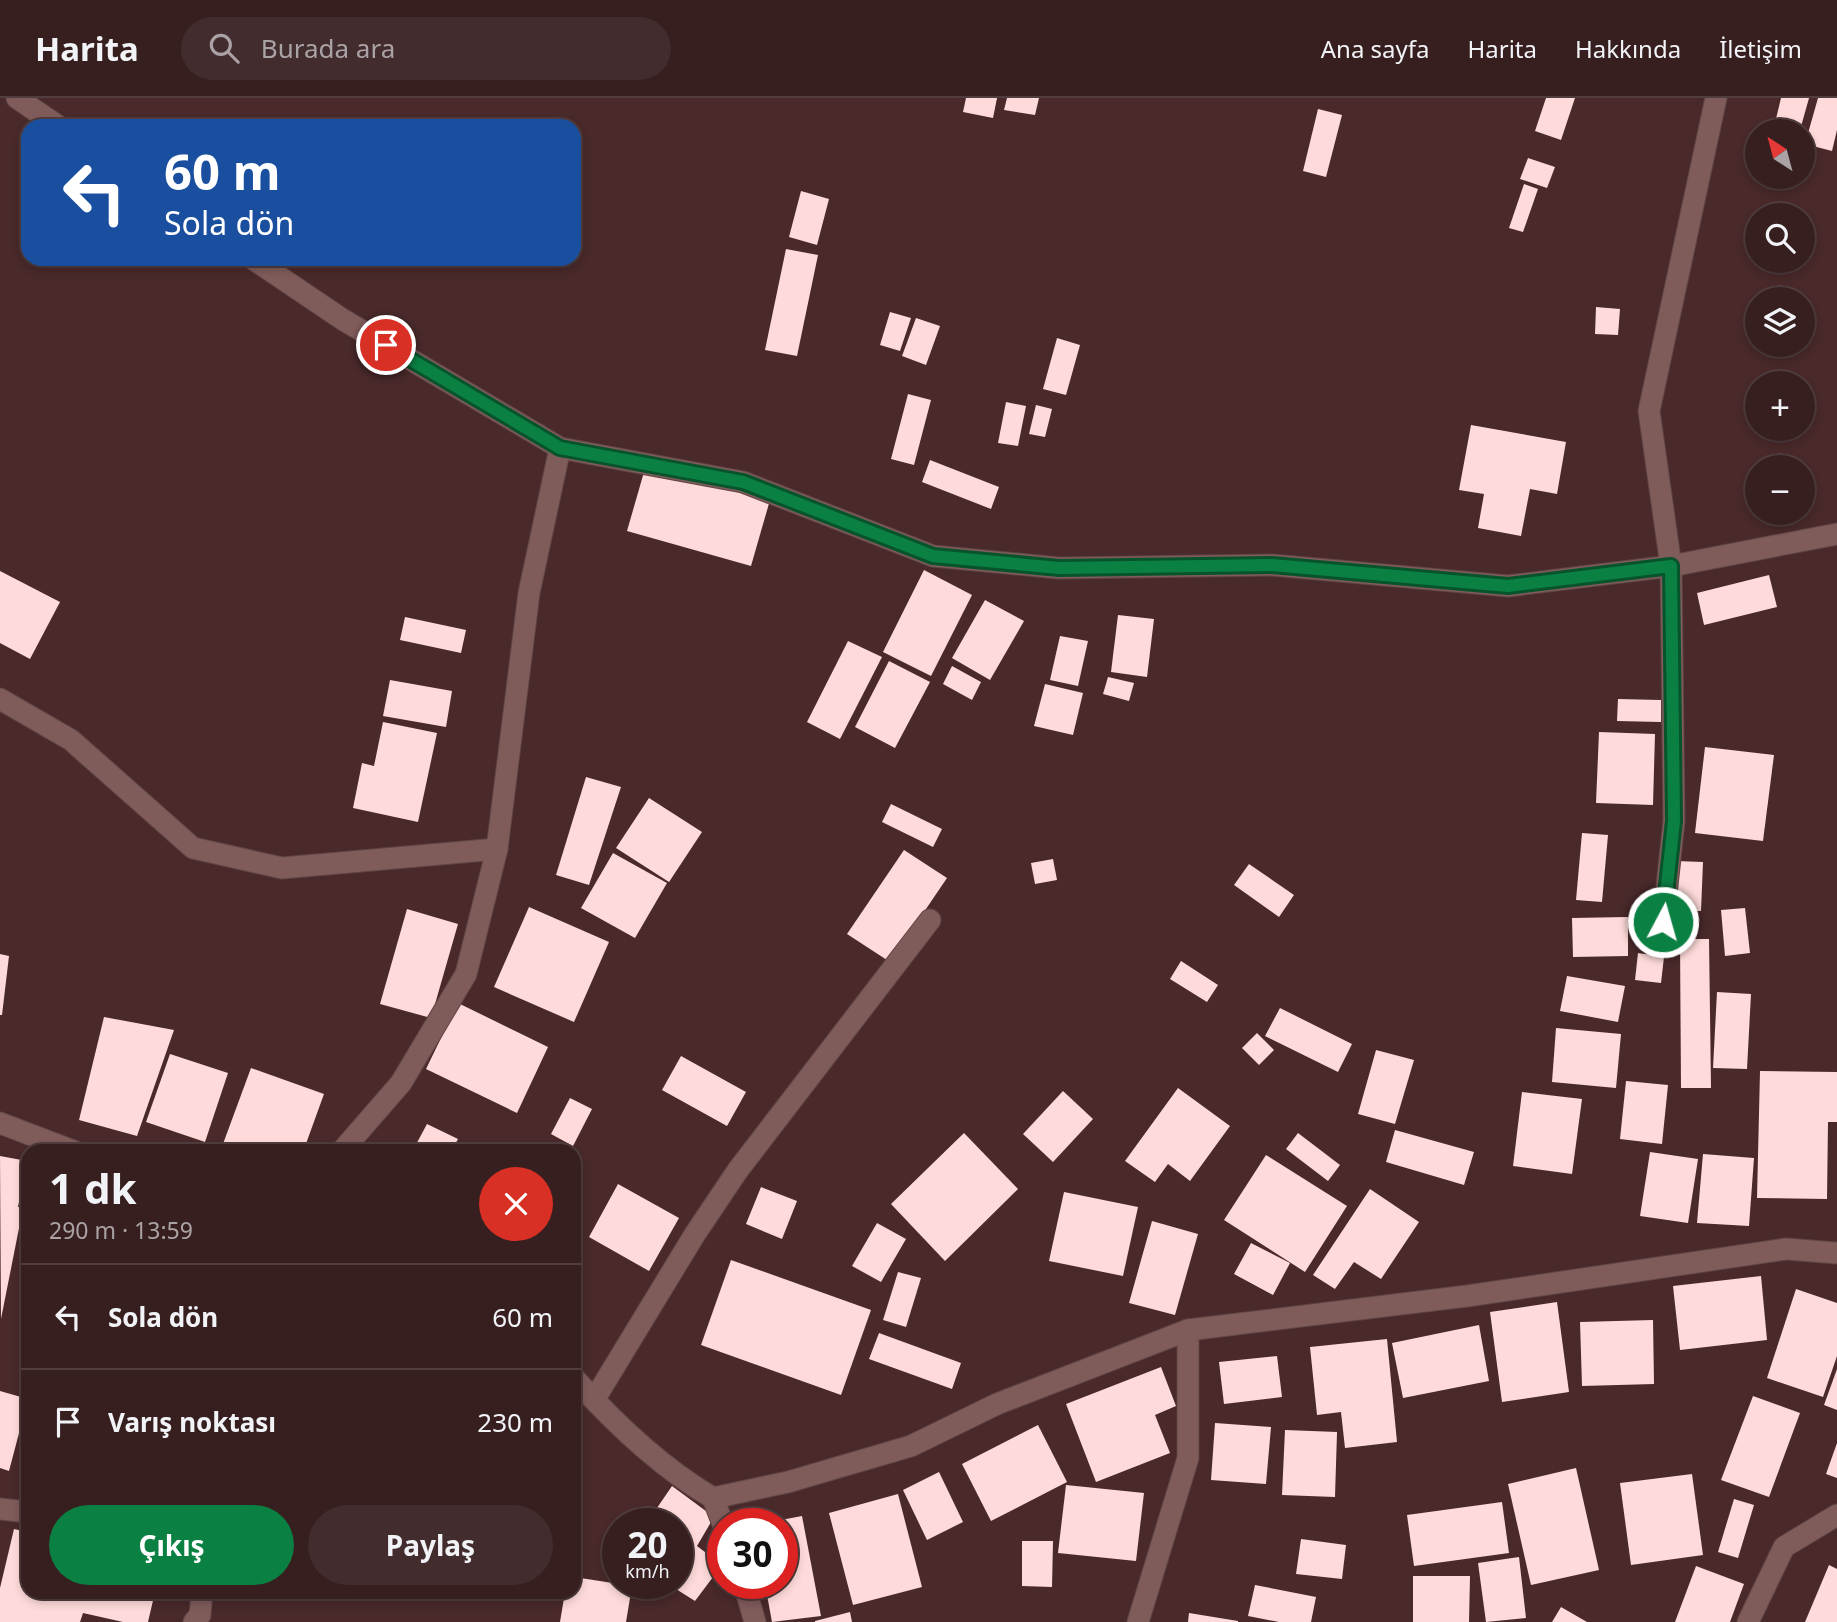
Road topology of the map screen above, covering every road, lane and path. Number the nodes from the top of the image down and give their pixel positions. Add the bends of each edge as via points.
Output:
1 (17, 98) edge
2 (1716, 98) edge
3 (48, 119) edge
4 (263, 266) edge
5 (560, 448) junction
6 (1837, 534) edge
7 (1671, 566) junction
8 (0, 699) edge
9 (497, 849) junction
10 (930, 920) dead end
11 (1663, 922) dead end
12 (0, 1123) edge
13 (55, 1144) edge
14 (348, 1144) edge
15 (1837, 1253) edge
16 (1188, 1330) junction
17 (581, 1386) edge
18 (594, 1401) junction
19 (713, 1498) junction
20 (717, 1508) edge
21 (0, 1509) edge
22 (21, 1511) edge
23 (1837, 1515) edge
24 (201, 1599) edge
25 (748, 1599) edge
26 (194, 1622) edge
27 (755, 1622) edge
28 (1138, 1622) edge
29 (1748, 1622) edge

1 - 3 street
2 - 7 street via 1648,411
4 - 5 street via 342,319
5 - 7 street via 743,482 933,556 1059,568 1272,565 1508,586
5 - 9 street via 528,593
6 - 7 street
7 - 11 street via 1674,821
8 - 9 street via 71,740 193,848 282,868
9 - 14 street via 466,975 401,1083
10 - 18 street via 738,1170
12 - 13 street
15 - 16 street via 1786,1249 1467,1296
16 - 19 street via 997,1404 911,1446 788,1482
16 - 28 street via 1188,1458
17 - 18 street
18 - 19 street via 675,1475
19 - 20 street
21 - 22 street
23 - 29 street via 1784,1547
24 - 26 street via 200,1615
25 - 27 street

